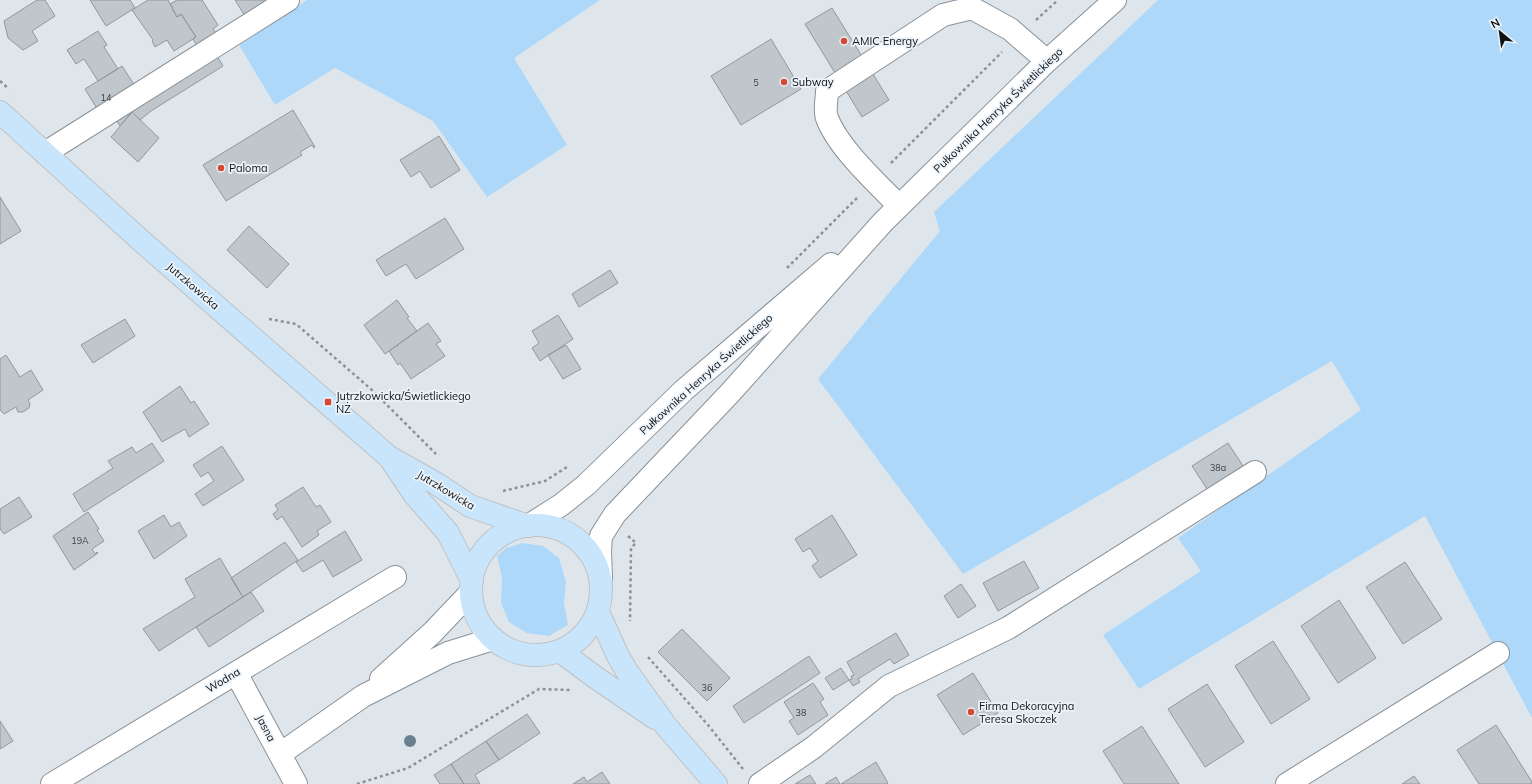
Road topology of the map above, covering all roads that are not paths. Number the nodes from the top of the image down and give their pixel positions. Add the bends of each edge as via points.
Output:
1 (288, 0) edge
2 (1114, 0) edge
3 (1047, 61) junction
4 (0, 112) edge
5 (45, 153) junction
6 (899, 206) junction
7 (883, 222) junction
8 (389, 457) junction
9 (1255, 472) dead end
10 (528, 526) junction
11 (395, 577) dead end
12 (601, 578) junction
13 (471, 586) junction
14 (598, 612) junction
15 (493, 639) junction
16 (560, 651) junction
17 (1498, 653) dead end
18 (236, 673) junction
19 (363, 696) junction
20 (666, 726) junction
21 (280, 754) junction
22 (753, 779) edge
23 (52, 784) edge
24 (296, 784) edge
25 (716, 784) edge
26 (1287, 784) edge

1 - 5 street
2 - 3 street, Pułkownika Henryka Świetlickiego
3 - 6 street, Pułkownika Henryka Świetlickiego
3 - 6 street via 1010,29 972,8 943,15 827,91 827,117 840,140
4 - 5 main road, Jutrzkowicka
5 - 8 main road, Jutrzkowicka via 138,238
6 - 7 street, Pułkownika Henryka Świetlickiego
7 - 10 street, Pułkownika Henryka Świetlickiego via 684,390 586,485
7 - 12 street, Pułkownika Henryka Świetlickiego via 730,393 615,514 601,536
8 - 10 main road, Jutrzkowicka via 438,484 470,506
8 - 13 main road, Jutrzkowicka via 414,494 448,533
9 - 22 street via 1008,628 889,686 814,747
10 - 12 main road via 548,526 566,532 582,544 594,560
10 - 13 main road via 508,532 490,544 478,561
11 - 18 street, Wodna
12 - 14 main road
13 - 15 main road via 474,610 482,626
13 - 19 street via 432,633
14 - 16 main road via 589,629 576,642
14 - 20 main road via 618,656
15 - 16 main road via 508,649 525,654 542,655
15 - 19 street via 448,654
16 - 20 main road
17 - 26 street
18 - 21 street, Jasna
18 - 23 street, Wodna
19 - 21 street
20 - 25 main road
21 - 24 street, Jasna

